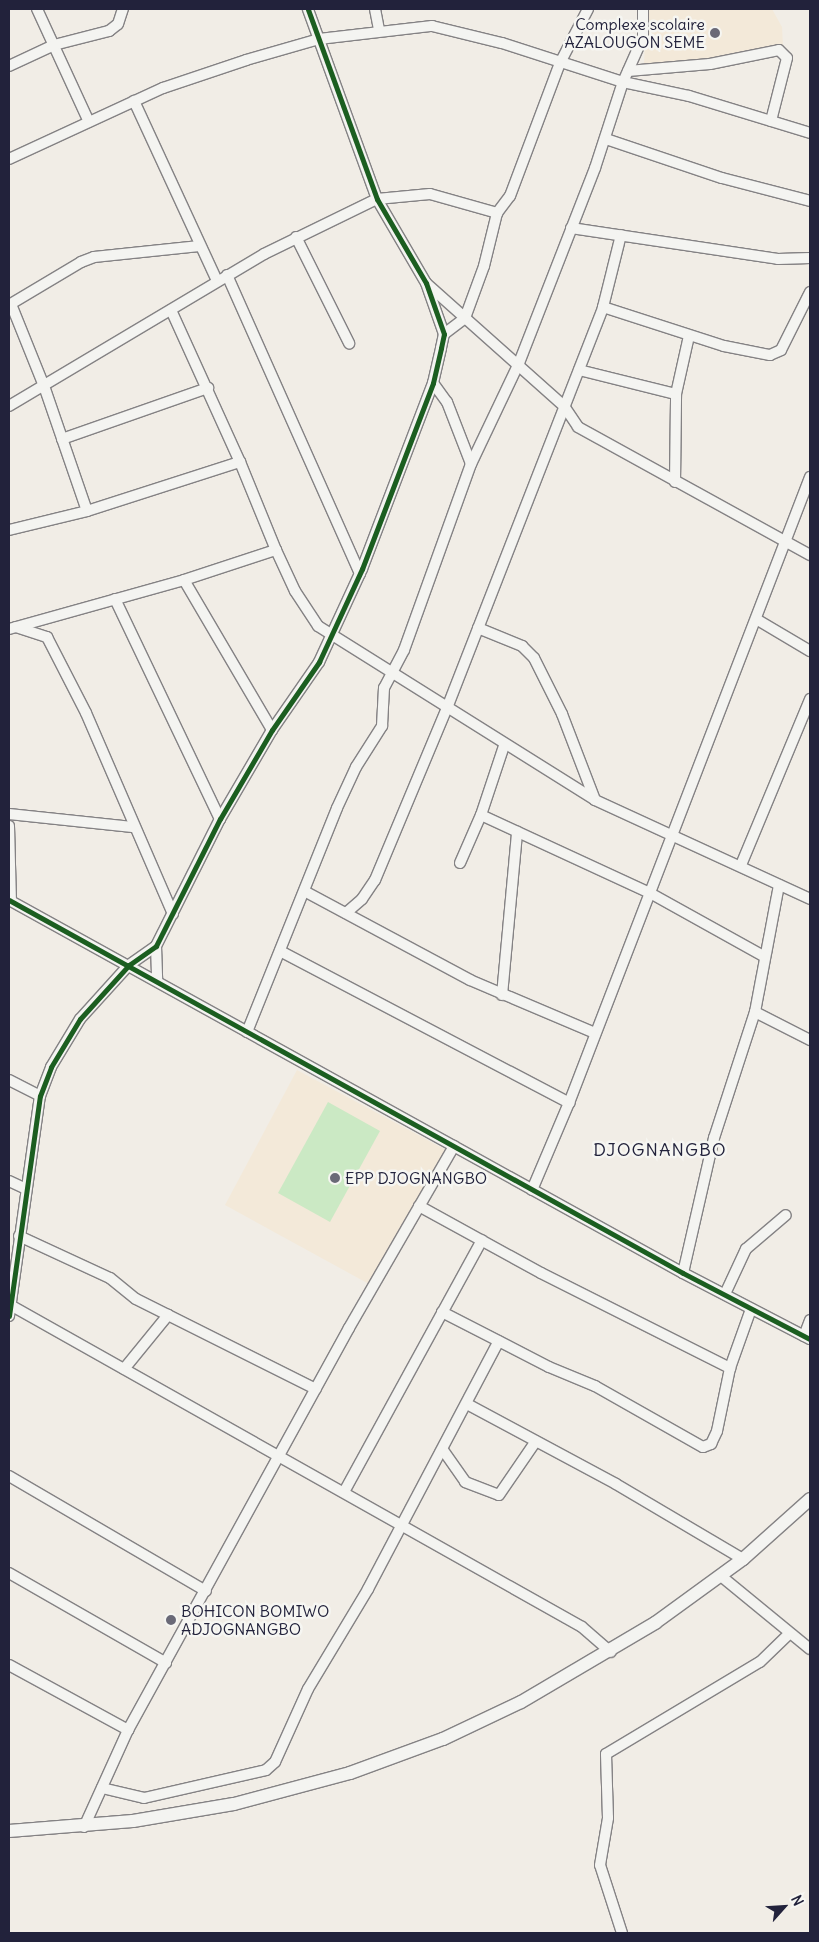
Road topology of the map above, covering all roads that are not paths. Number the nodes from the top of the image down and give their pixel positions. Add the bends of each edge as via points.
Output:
1 (37, 9) edge
2 (123, 9) edge
3 (308, 9) edge
4 (375, 9) edge
5 (588, 9) edge
6 (643, 9) edge
7 (379, 30) junction
8 (319, 39) junction
9 (54, 45) junction
10 (560, 63) junction
11 (9, 66) edge
12 (628, 71) junction
13 (623, 82) junction
14 (134, 101) junction
15 (771, 121) junction
16 (89, 122) junction
17 (810, 133) edge
18 (606, 140) junction
19 (9, 160) edge
20 (378, 199) junction
21 (810, 201) edge
22 (497, 213) junction
23 (571, 228) junction
24 (621, 235) junction
25 (296, 237) junction
26 (199, 246) junction
27 (810, 258) edge
28 (227, 275) junction
29 (217, 281) junction
30 (426, 283) junction
31 (810, 292) edge
32 (10, 304) edge
33 (603, 306) junction
34 (171, 310) junction
35 (465, 318) junction
36 (444, 334) junction
37 (689, 336) junction
38 (349, 343) dead end
39 (519, 363) junction
40 (579, 370) junction
41 (433, 383) junction
42 (44, 386) junction
43 (208, 388) junction
44 (676, 394) junction
45 (9, 406) edge
46 (564, 406) junction
47 (62, 439) junction
48 (240, 462) junction
49 (471, 464) junction
50 (810, 477) edge
51 (675, 482) junction
52 (86, 511) junction
53 (9, 530) edge
54 (786, 541) junction
55 (276, 550) junction
56 (810, 555) edge
57 (360, 574) junction
58 (184, 580) junction
59 (114, 599) junction
60 (50, 617) junction
61 (756, 619) junction
62 (12, 628) edge
63 (478, 628) junction
64 (47, 637) junction
65 (332, 637) junction
66 (810, 651) edge
67 (392, 674) junction
68 (810, 699) edge
69 (447, 708) junction
70 (272, 730) junction
71 (504, 746) junction
72 (595, 800) junction
73 (9, 814) edge
74 (481, 815) junction
75 (220, 819) junction
76 (9, 826) edge
77 (132, 827) junction
78 (517, 832) junction
79 (671, 835) junction
80 (460, 863) dead end
81 (741, 866) junction
82 (779, 885) junction
83 (306, 892) junction
84 (650, 893) junction
85 (810, 899) edge
86 (10, 901) edge
87 (346, 913) junction
88 (172, 914) junction
89 (156, 946) junction
90 (280, 951) junction
91 (763, 956) junction
92 (129, 966) junction
93 (157, 980) junction
94 (502, 995) junction
95 (754, 1012) junction
96 (246, 1032) junction
97 (595, 1033) junction
98 (810, 1040) edge
99 (9, 1080) edge
100 (40, 1096) junction
101 (569, 1103) junction
102 (454, 1146) junction
103 (9, 1181) edge
104 (26, 1189) junction
105 (532, 1190) junction
106 (419, 1206) junction
107 (786, 1215) dead end
108 (19, 1236) junction
109 (482, 1240) junction
110 (683, 1273) junction
111 (724, 1294) junction
112 (751, 1309) junction
113 (10, 1311) edge
114 (442, 1312) junction
115 (168, 1315) junction
116 (810, 1320) edge
117 (807, 1338) edge
118 (499, 1341) junction
119 (730, 1368) junction
120 (124, 1369) junction
121 (316, 1389) junction
122 (467, 1404) junction
123 (536, 1441) junction
124 (443, 1450) junction
125 (280, 1456) junction
126 (9, 1476) edge
127 (344, 1492) junction
128 (810, 1499) edge
129 (401, 1524) junction
130 (743, 1559) junction
131 (9, 1573) edge
132 (721, 1576) junction
133 (206, 1591) junction
134 (789, 1634) junction
135 (810, 1649) edge
136 (611, 1652) junction
137 (166, 1663) junction
138 (9, 1665) edge
139 (128, 1730) junction
140 (102, 1788) junction
141 (84, 1827) junction
142 (9, 1831) edge
143 (622, 1933) edge

1 - 9 street
2 - 9 street via 118,24 109,31
3 - 8 street
4 - 7 street
5 - 10 street
6 - 12 street via 643,36
7 - 8 street
7 - 10 street via 445,28
8 - 14 street via 186,80
8 - 20 street
9 - 11 street
9 - 16 street
10 - 13 street
10 - 22 street via 519,177 505,206
12 - 13 street
12 - 15 street via 710,64 779,50 787,58
13 - 15 street via 688,96
13 - 18 street
14 - 16 street
14 - 26 street
15 - 17 street
16 - 19 street
18 - 21 street via 722,178
18 - 23 street
20 - 22 street via 430,194
20 - 25 street
20 - 30 street
22 - 35 street via 484,266
23 - 24 street
23 - 39 street
24 - 27 street via 778,259
24 - 33 street
25 - 28 street
25 - 38 street
26 - 29 street
26 - 32 street via 94,257
28 - 29 street
28 - 57 street
29 - 34 street
30 - 35 street
30 - 36 street
31 - 37 street via 777,354 724,346
32 - 42 street
33 - 37 street
33 - 40 street
34 - 42 street
34 - 43 street
35 - 36 street
35 - 39 street
36 - 41 street
37 - 44 street
39 - 46 street
39 - 49 street
40 - 44 street
40 - 46 street
41 - 49 street via 447,402
41 - 57 street
42 - 45 street
42 - 47 street
43 - 47 street
43 - 48 street
44 - 51 street
46 - 51 street via 578,427
46 - 63 street
47 - 52 street
48 - 52 street
48 - 55 street
49 - 67 street via 432,577
50 - 54 street
51 - 54 street
52 - 53 street
54 - 56 street
54 - 61 street
55 - 58 street
55 - 65 street via 306,610
57 - 65 street
58 - 59 street
58 - 70 street
59 - 60 street
59 - 75 street
60 - 62 street
60 - 64 street
61 - 66 street
61 - 79 street
62 - 64 street
63 - 69 street
63 - 72 street via 522,646 534,658 562,714
64 - 77 street via 86,713
65 - 67 street
65 - 70 street via 309,680
67 - 69 street
67 - 83 street via 382,694 382,726 356,767
68 - 81 street
69 - 71 street
69 - 87 street via 375,880 362,899
70 - 75 street
71 - 72 street
71 - 74 street
72 - 79 street
73 - 77 street
74 - 78 street
74 - 80 street
75 - 88 street
76 - 86 street
77 - 88 street
78 - 84 street
78 - 94 street
79 - 81 street
79 - 84 street
81 - 82 street
82 - 85 street
82 - 91 street
83 - 87 street
83 - 90 street
84 - 91 street
84 - 97 street
86 - 92 street
87 - 94 street
88 - 89 street
89 - 92 street
89 - 93 street
90 - 96 street
90 - 101 street
91 - 95 street
92 - 93 street
92 - 100 street via 80,1019 51,1067
93 - 96 street
94 - 97 street
95 - 98 street
95 - 110 street via 714,1138
96 - 102 street
97 - 101 street
99 - 100 street
100 - 104 street
101 - 105 street
102 - 105 street
102 - 106 street
103 - 104 street
104 - 108 street
105 - 110 street
106 - 109 street
106 - 121 street
107 - 111 street via 746,1249
108 - 113 street
108 - 115 street via 110,1278 136,1299
109 - 114 street
109 - 119 street
110 - 111 street
111 - 112 street
112 - 117 street
112 - 119 street
113 - 120 street
114 - 118 street
114 - 127 street
115 - 120 street
115 - 121 street
116 - 117 street
118 - 119 street via 595,1386 703,1447 711,1444 718,1431
118 - 122 street
120 - 125 street
121 - 125 street
122 - 123 street
122 - 124 street
123 - 124 street via 503,1494 497,1496 464,1482
123 - 130 street
124 - 129 street
125 - 127 street
125 - 133 street
126 - 133 street
127 - 129 street
128 - 130 main road
129 - 136 street via 582,1627
129 - 140 street via 368,1589 308,1689 270,1767 144,1798
130 - 132 main road
131 - 137 street
132 - 134 street
132 - 136 main road
133 - 137 street
134 - 135 street
134 - 143 street via 760,1662 606,1754 608,1818 600,1865
136 - 141 main road via 486,1720 350,1773 183,1814
137 - 139 street
138 - 139 street
139 - 140 street
140 - 141 street
141 - 142 main road

